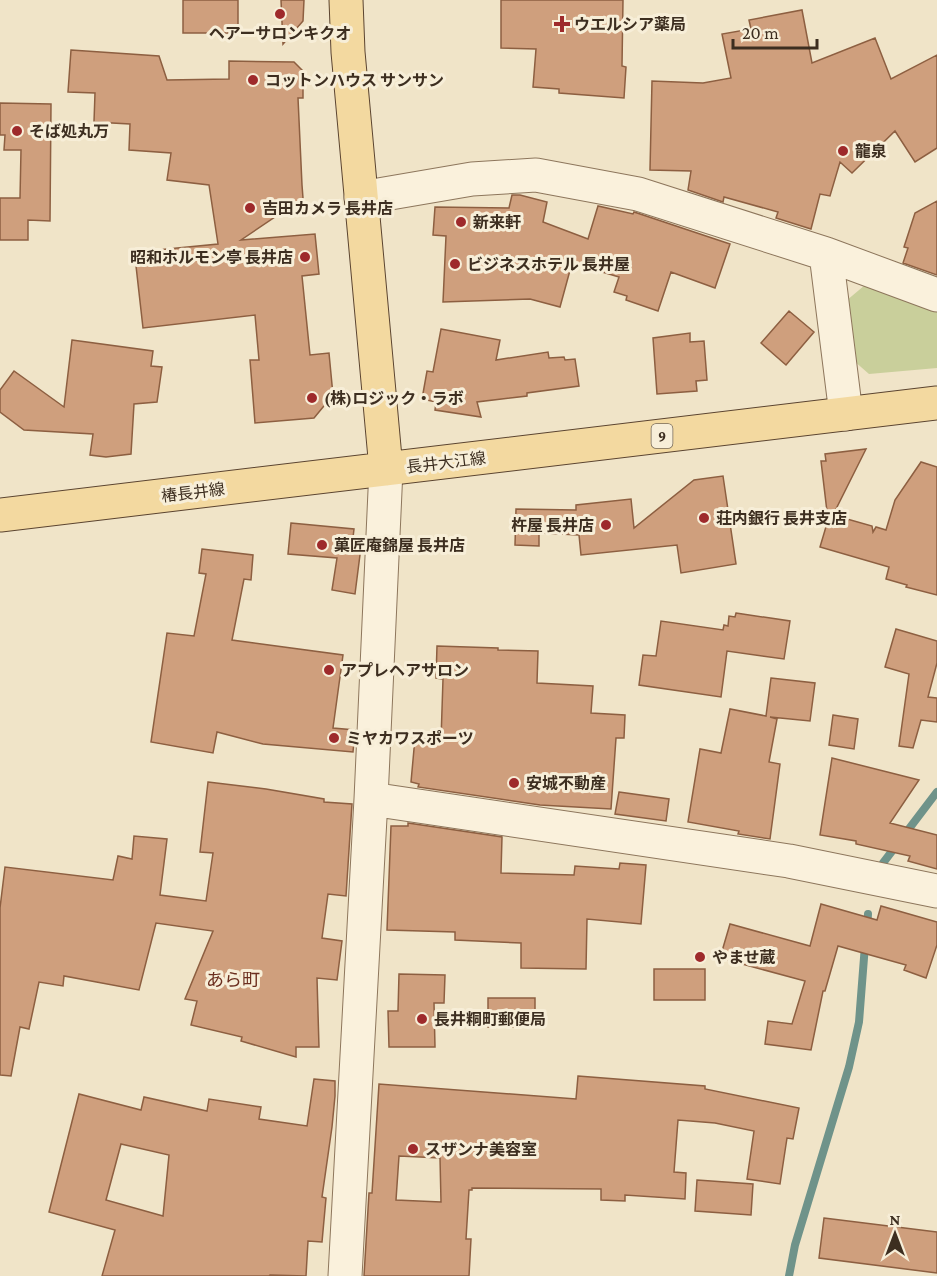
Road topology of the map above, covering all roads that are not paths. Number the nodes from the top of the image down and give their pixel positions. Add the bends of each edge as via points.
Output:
1 (346, 0) edge
2 (361, 198) junction
3 (826, 254) junction
4 (937, 295) edge
5 (937, 404) edge
6 (846, 414) junction
7 (386, 469) junction
8 (0, 516) edge
9 (371, 799) junction
10 (937, 891) edge
11 (345, 1276) edge

1 - 2 main road, 長井大江線
2 - 3 street via 472,179 536,175 638,194
2 - 7 main road, 長井大江線
3 - 4 street
3 - 6 street
5 - 6 main road, 長井大江線 / 9
6 - 7 main road, 長井大江線 / 9
7 - 8 main road, 椿長井線
7 - 9 street
9 - 10 street via 789,861
9 - 11 street

